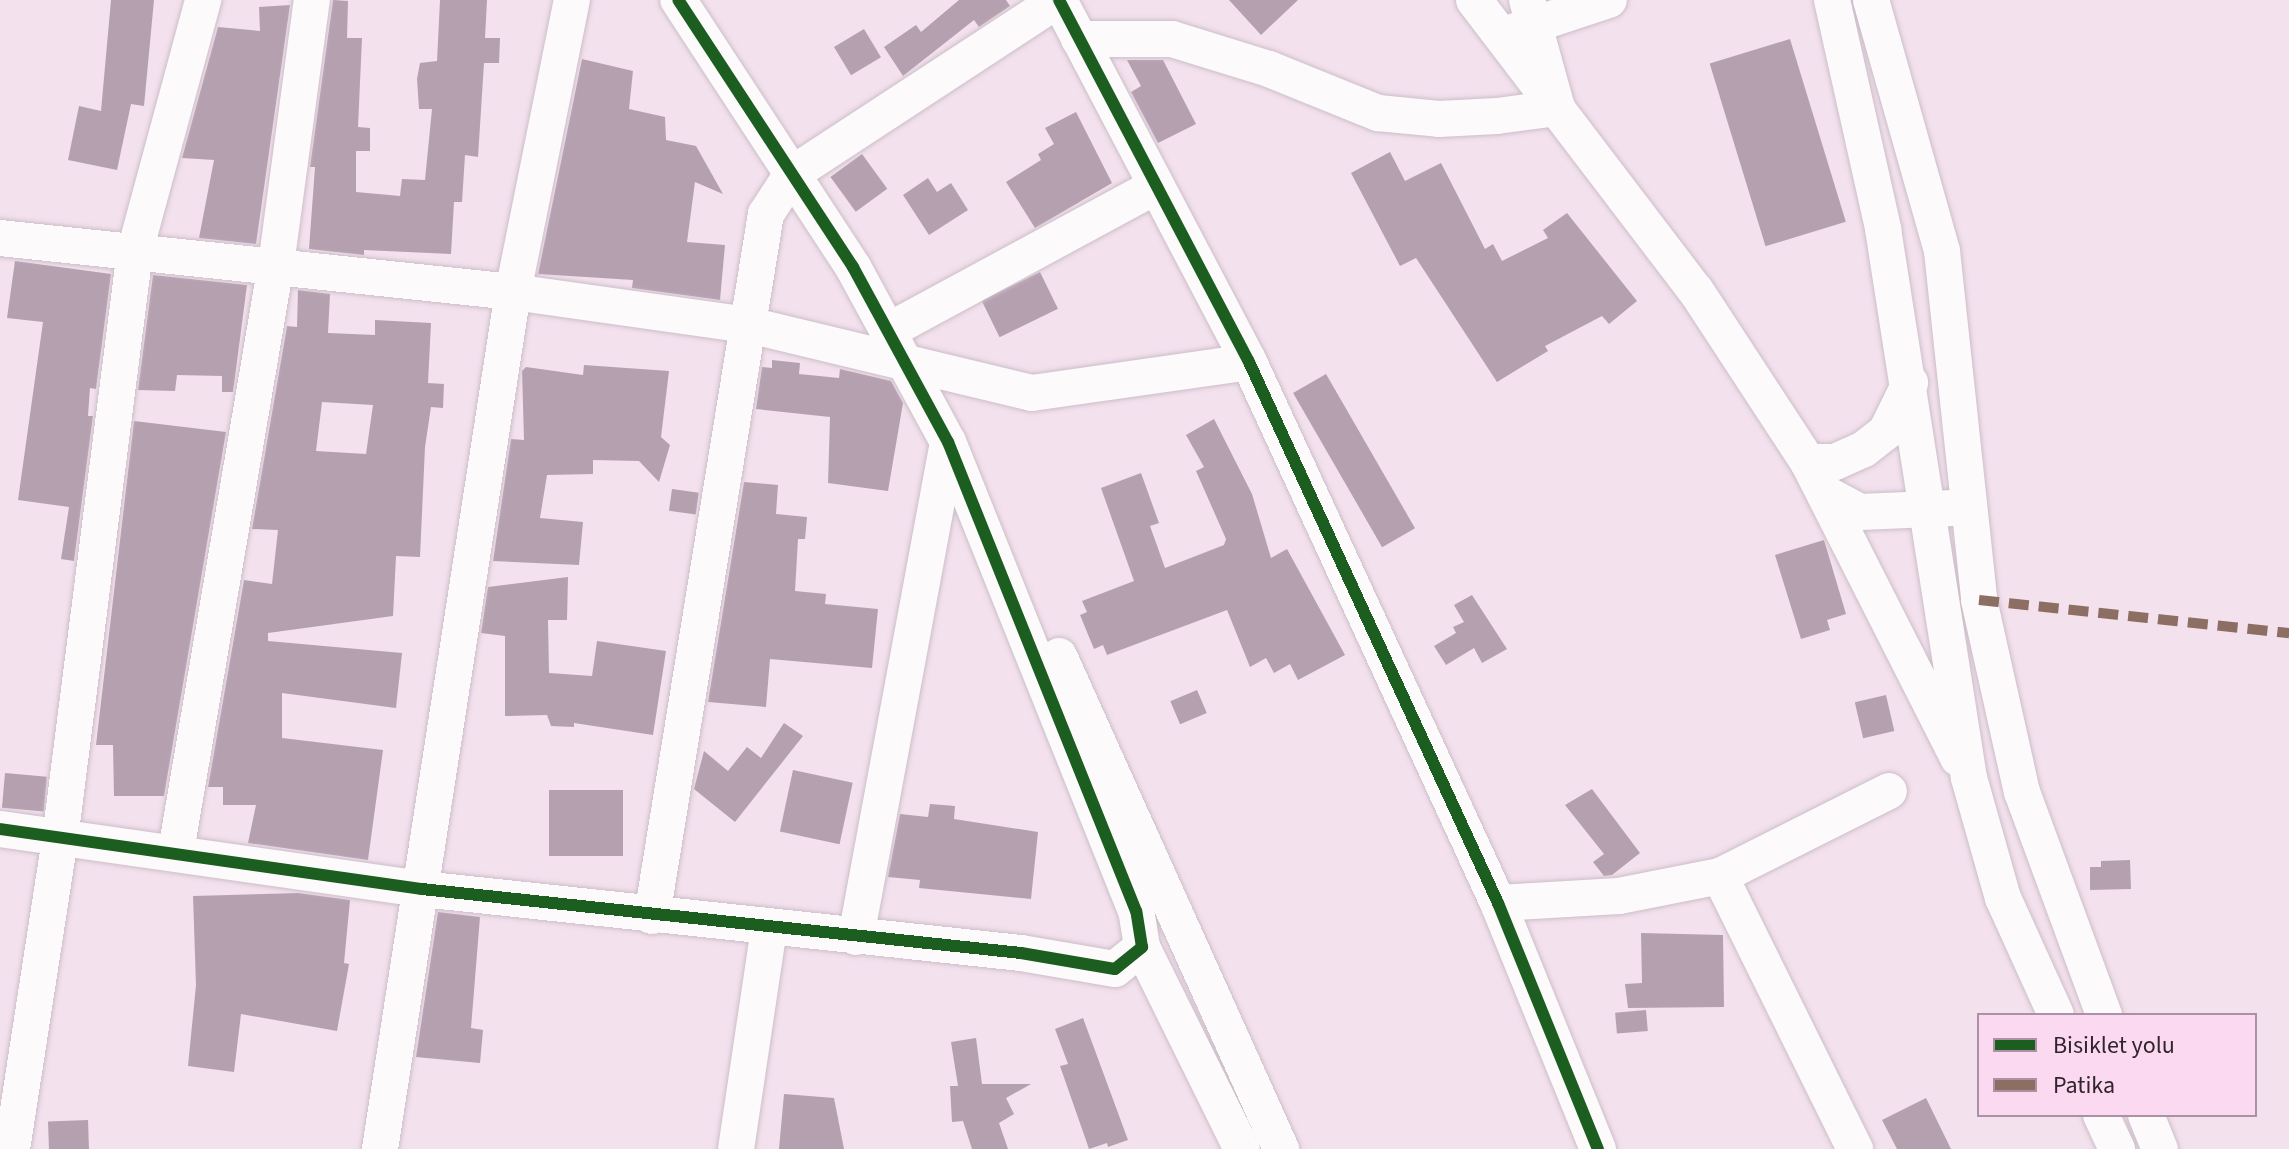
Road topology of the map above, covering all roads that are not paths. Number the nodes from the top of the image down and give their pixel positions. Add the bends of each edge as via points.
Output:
1 (203, 0) edge
2 (312, 0) edge
3 (572, 0) edge
4 (678, 0) edge
5 (1059, 0) edge
6 (1474, 0) edge
7 (1609, 0) edge
8 (1832, 0) edge
9 (1871, 0) edge
10 (1520, 20) edge
11 (1079, 39) junction
12 (1557, 108) junction
13 (792, 174) junction
14 (1156, 186) junction
15 (0, 238) edge
16 (135, 251) junction
17 (276, 265) junction
18 (513, 292) junction
19 (749, 325) junction
20 (888, 331) junction
21 (906, 362) junction
22 (1249, 362) junction
23 (1910, 383) junction
24 (948, 442) junction
25 (1808, 462) junction
26 (1828, 495) junction
27 (1968, 495) junction
28 (1929, 499) junction
29 (1969, 778) junction
30 (1889, 791) dead end
31 (0, 829) edge
32 (60, 839) junction
33 (176, 851) junction
34 (1720, 876) junction
35 (422, 889) junction
36 (1498, 903) junction
37 (652, 916) junction
38 (769, 928) junction
39 (856, 937) junction
40 (1142, 947) junction
41 (2055, 1013) edge
42 (2103, 1013) edge
43 (8, 1102) edge
44 (2102, 1117) edge
45 (2147, 1117) edge
46 (12, 1149) edge
47 (380, 1149) edge
48 (736, 1149) edge
49 (1242, 1149) edge
50 (1281, 1149) edge
51 (1598, 1149) edge
52 (1855, 1149) edge
53 (2117, 1149) edge
54 (2160, 1149) edge

1 - 16 street
2 - 17 street
3 - 18 street
4 - 13 street
5 - 11 street
5 - 13 street
6 - 10 street
7 - 10 street
8 - 23 street via 1883,229
9 - 27 street via 1942,251
10 - 12 street
11 - 12 street via 1172,39 1269,69 1378,113 1439,119
11 - 14 street
12 - 25 street via 1696,291
13 - 19 street via 766,214
13 - 20 street
14 - 20 street
14 - 22 street
15 - 16 street
16 - 17 street
16 - 32 street
17 - 18 street
17 - 33 street
18 - 19 street
18 - 35 street
19 - 21 street
19 - 37 street
20 - 21 street
21 - 22 street via 1032,393
21 - 24 street
22 - 36 street
23 - 25 street via 1886,432 1835,462
23 - 28 street
24 - 39 street
24 - 40 street via 1136,911
24 - 50 street via 1017,557
25 - 26 street
26 - 28 street via 1860,512
26 - 29 street via 1901,654
27 - 28 street
27 - 42 street via 1979,600 2022,792
28 - 29 street
29 - 41 street via 2003,898
30 - 34 street
31 - 32 street
32 - 33 street
32 - 43 street
33 - 35 street
34 - 36 street via 1619,896
34 - 52 street
35 - 37 street
35 - 47 street
36 - 51 street
37 - 38 street
38 - 39 street
38 - 48 street
39 - 40 street via 1115,969
40 - 49 street
43 - 46 street
44 - 53 street
45 - 54 street

